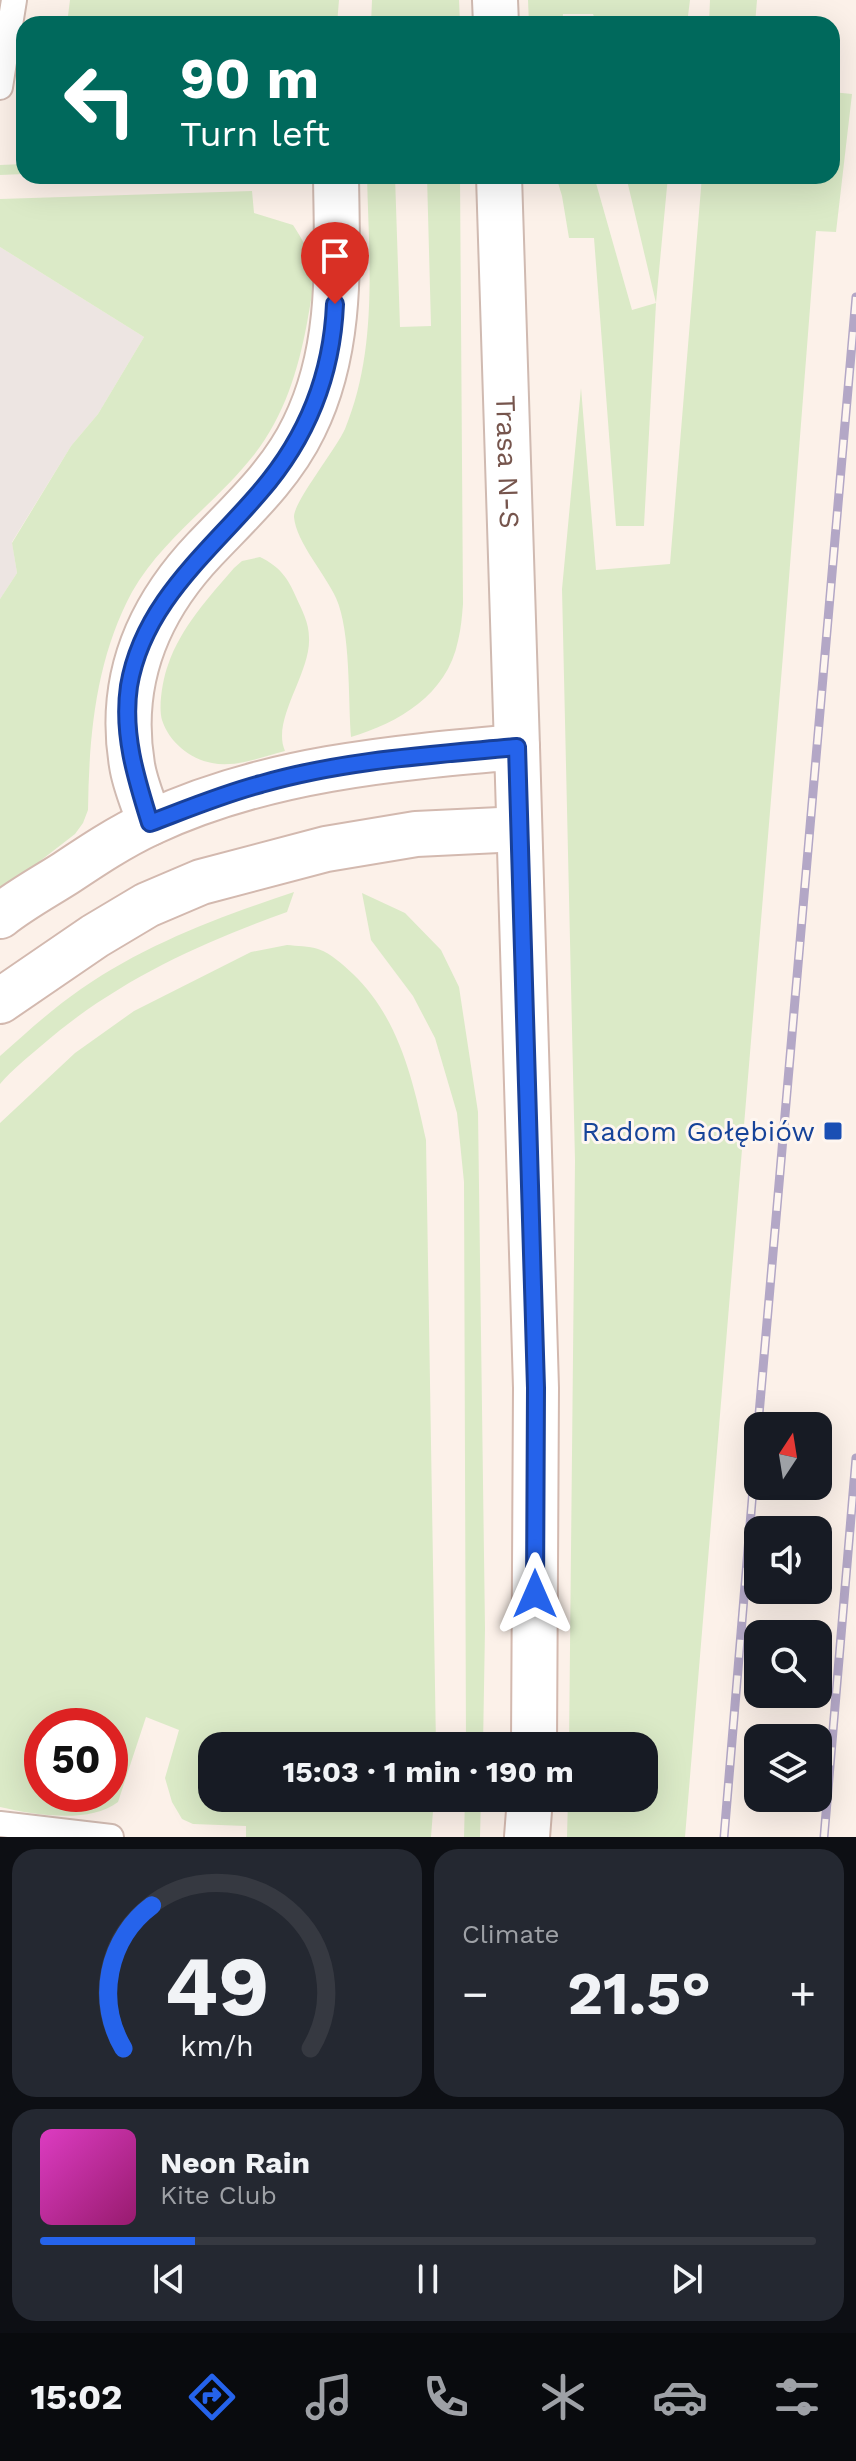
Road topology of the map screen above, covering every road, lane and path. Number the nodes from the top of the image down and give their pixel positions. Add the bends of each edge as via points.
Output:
1 (14, 0) edge
2 (0, 87) edge
3 (336, 184) edge
4 (499, 184) edge
5 (517, 747) junction
6 (150, 823) junction
7 (519, 829) junction
8 (0, 916) edge
9 (0, 1001) edge
10 (534, 1732) edge
11 (529, 1812) edge
12 (0, 1824) edge
13 (111, 1837) edge
14 (527, 1837) edge

1 - 2 lane
3 - 6 main road via 334,331 317,398 270,480 165,597 129,686 132,768
4 - 5 main road, Trasa N-S
5 - 6 main road via 321,770 261,784
5 - 7 main road, Trasa N-S
6 - 8 main road
7 - 9 main road via 416,834 326,849 201,882 147,905
7 - 10 main road, Trasa N-S via 536,1388
11 - 14 main road
12 - 13 lane

